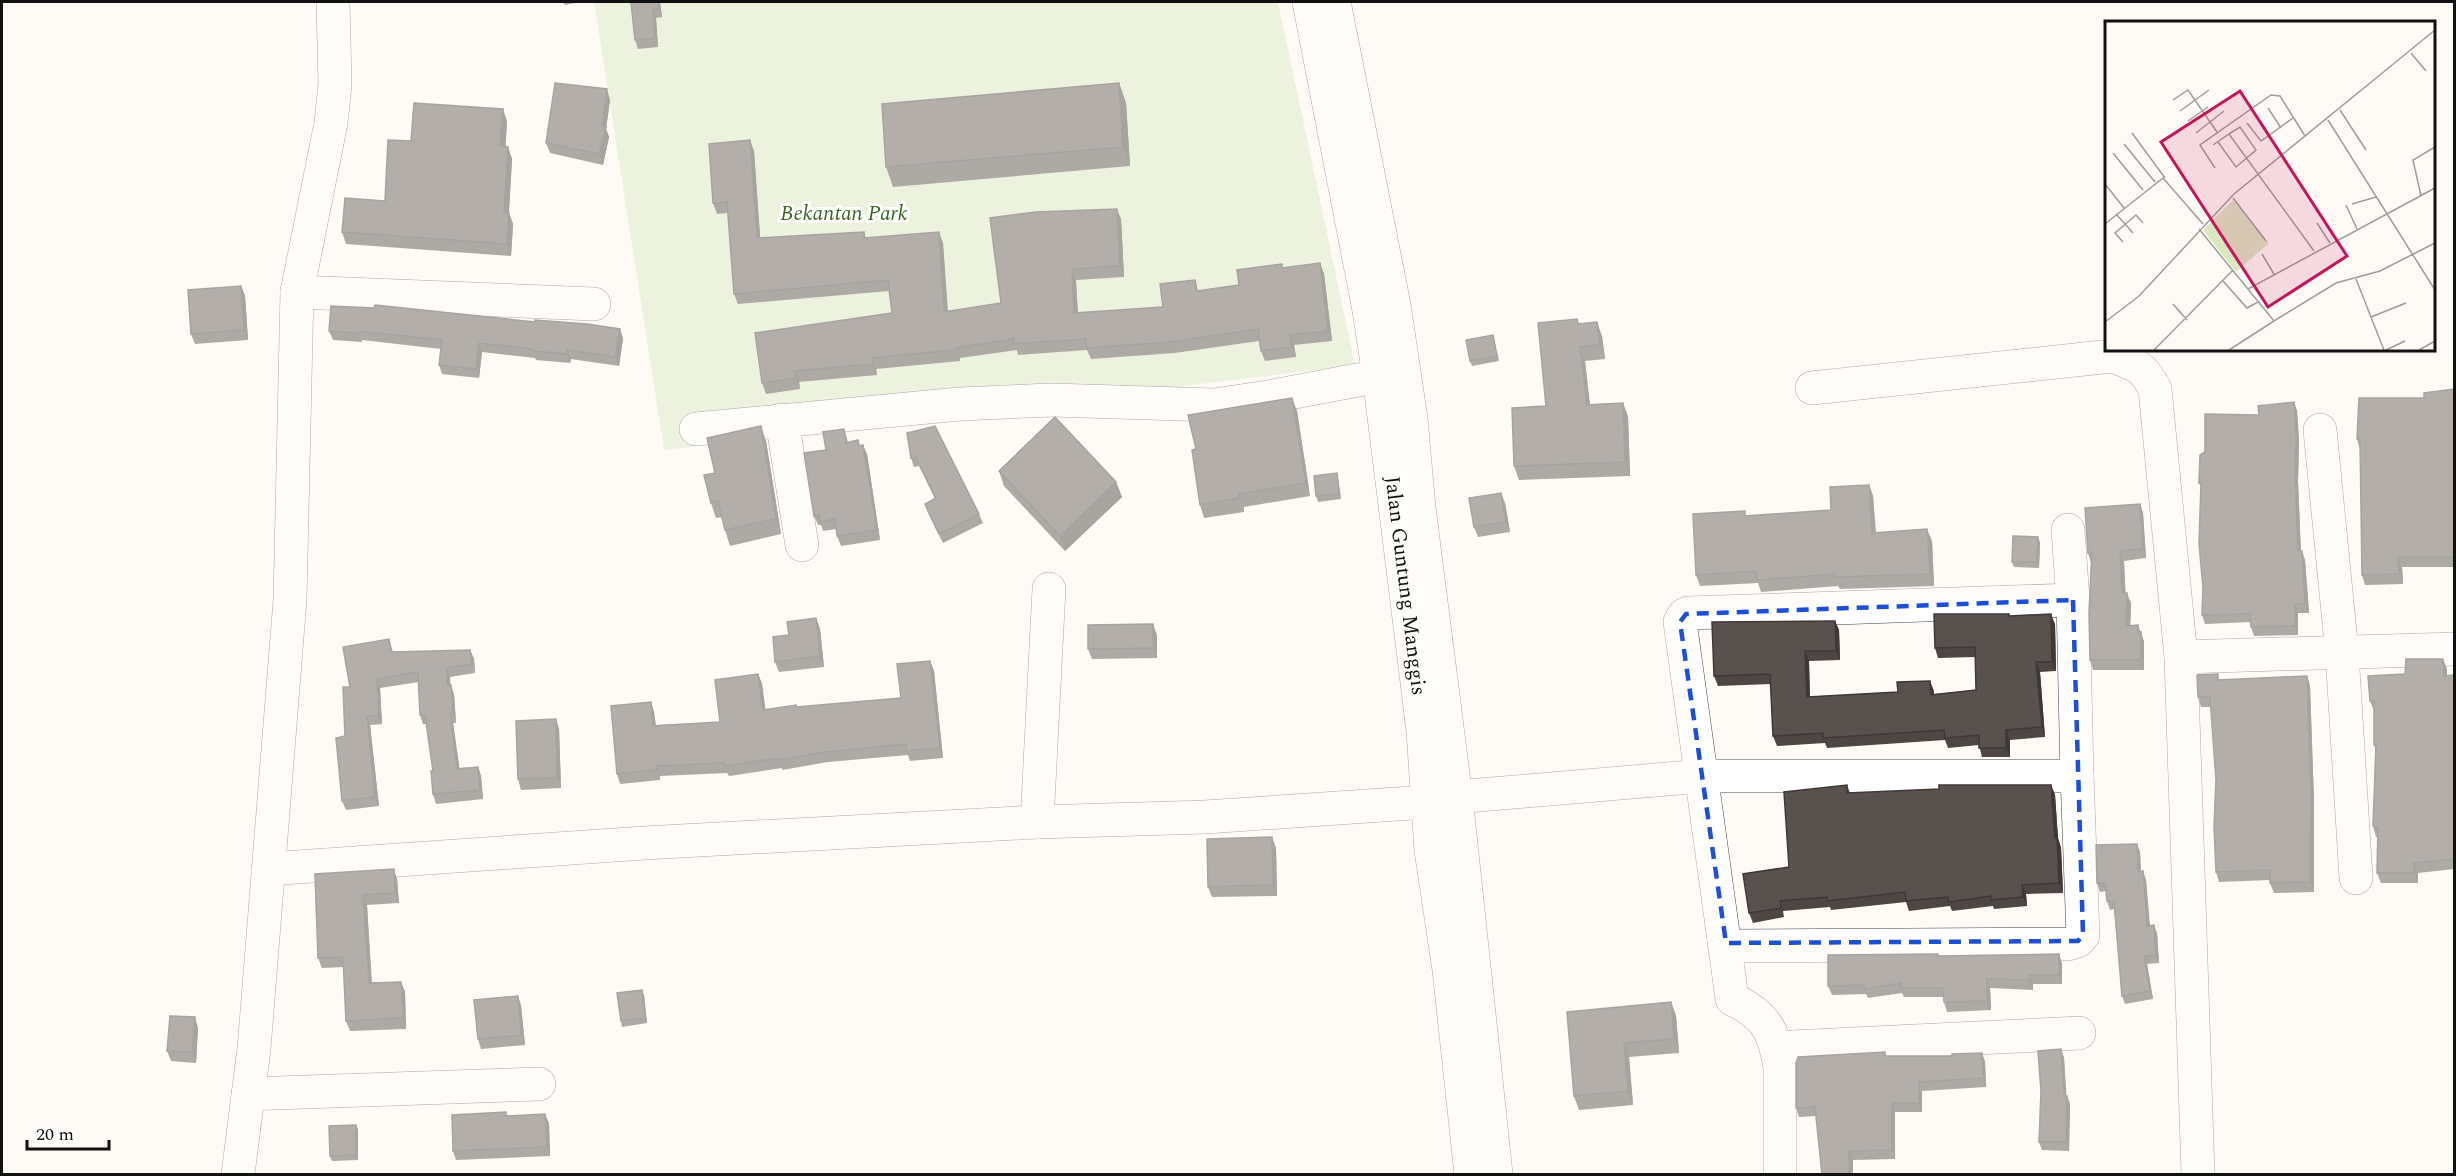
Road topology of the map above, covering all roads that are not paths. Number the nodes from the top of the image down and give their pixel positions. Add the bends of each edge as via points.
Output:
1 (333, 2) edge
2 (1309, 2) edge
3 (1334, 2) edge
4 (1371, 254) junction
5 (297, 292) junction
6 (594, 304) dead end
7 (1379, 376) junction
8 (1812, 388) dead end
9 (782, 420) junction
10 (696, 429) dead end
11 (2320, 430) dead end
12 (2068, 530) dead end
13 (802, 545) dead end
14 (1049, 589) dead end
15 (2073, 600) junction
16 (2454, 649) edge
17 (2342, 652) junction
18 (2181, 657) junction
19 (1702, 776) junction
20 (2077, 776) junction
21 (1441, 800) junction
22 (1037, 822) junction
23 (268, 869) junction
24 (2356, 878) dead end
25 (1724, 940) junction
26 (2079, 1033) dead end
27 (1780, 1068) junction
28 (539, 1084) dead end
29 (248, 1094) junction
30 (238, 1174) edge
31 (1471, 1174) edge
32 (1496, 1174) edge
33 (1780, 1174) edge
34 (2198, 1174) edge

1 - 5 street via 335,84 331,123
2 - 4 street, Jalan Guntung Manggis
3 - 4 street, Jalan Guntung Manggis
4 - 7 street, Jalan Guntung Manggis
4 - 21 street, Jalan Guntung Manggis via 1394,305 1411,419
5 - 6 street
5 - 23 street via 290,600
7 - 9 street via 1214,405 1051,400
7 - 21 street, Jalan Guntung Manggis via 1422,731
8 - 18 street via 2112,356 2132,363 2147,374 2155,389
9 - 10 street
9 - 13 street
11 - 17 street
12 - 15 street
14 - 22 street
15 - 19 street via 1686,614 1680,622
15 - 20 street
16 - 17 street
17 - 18 street
17 - 24 street
18 - 34 street
19 - 20 street
19 - 21 street
19 - 25 street
20 - 25 street via 2082,935 2078,941 1734,946
21 - 22 street via 1206,817
21 - 31 street, Jalan Guntung Manggis via 1439,910
21 - 32 street, Jalan Guntung Manggis
22 - 23 street via 644,843
23 - 29 street
25 - 27 street via 1732,999 1764,1020 1777,1044
26 - 27 street via 1792,1047
27 - 33 street
28 - 29 street
29 - 30 street

